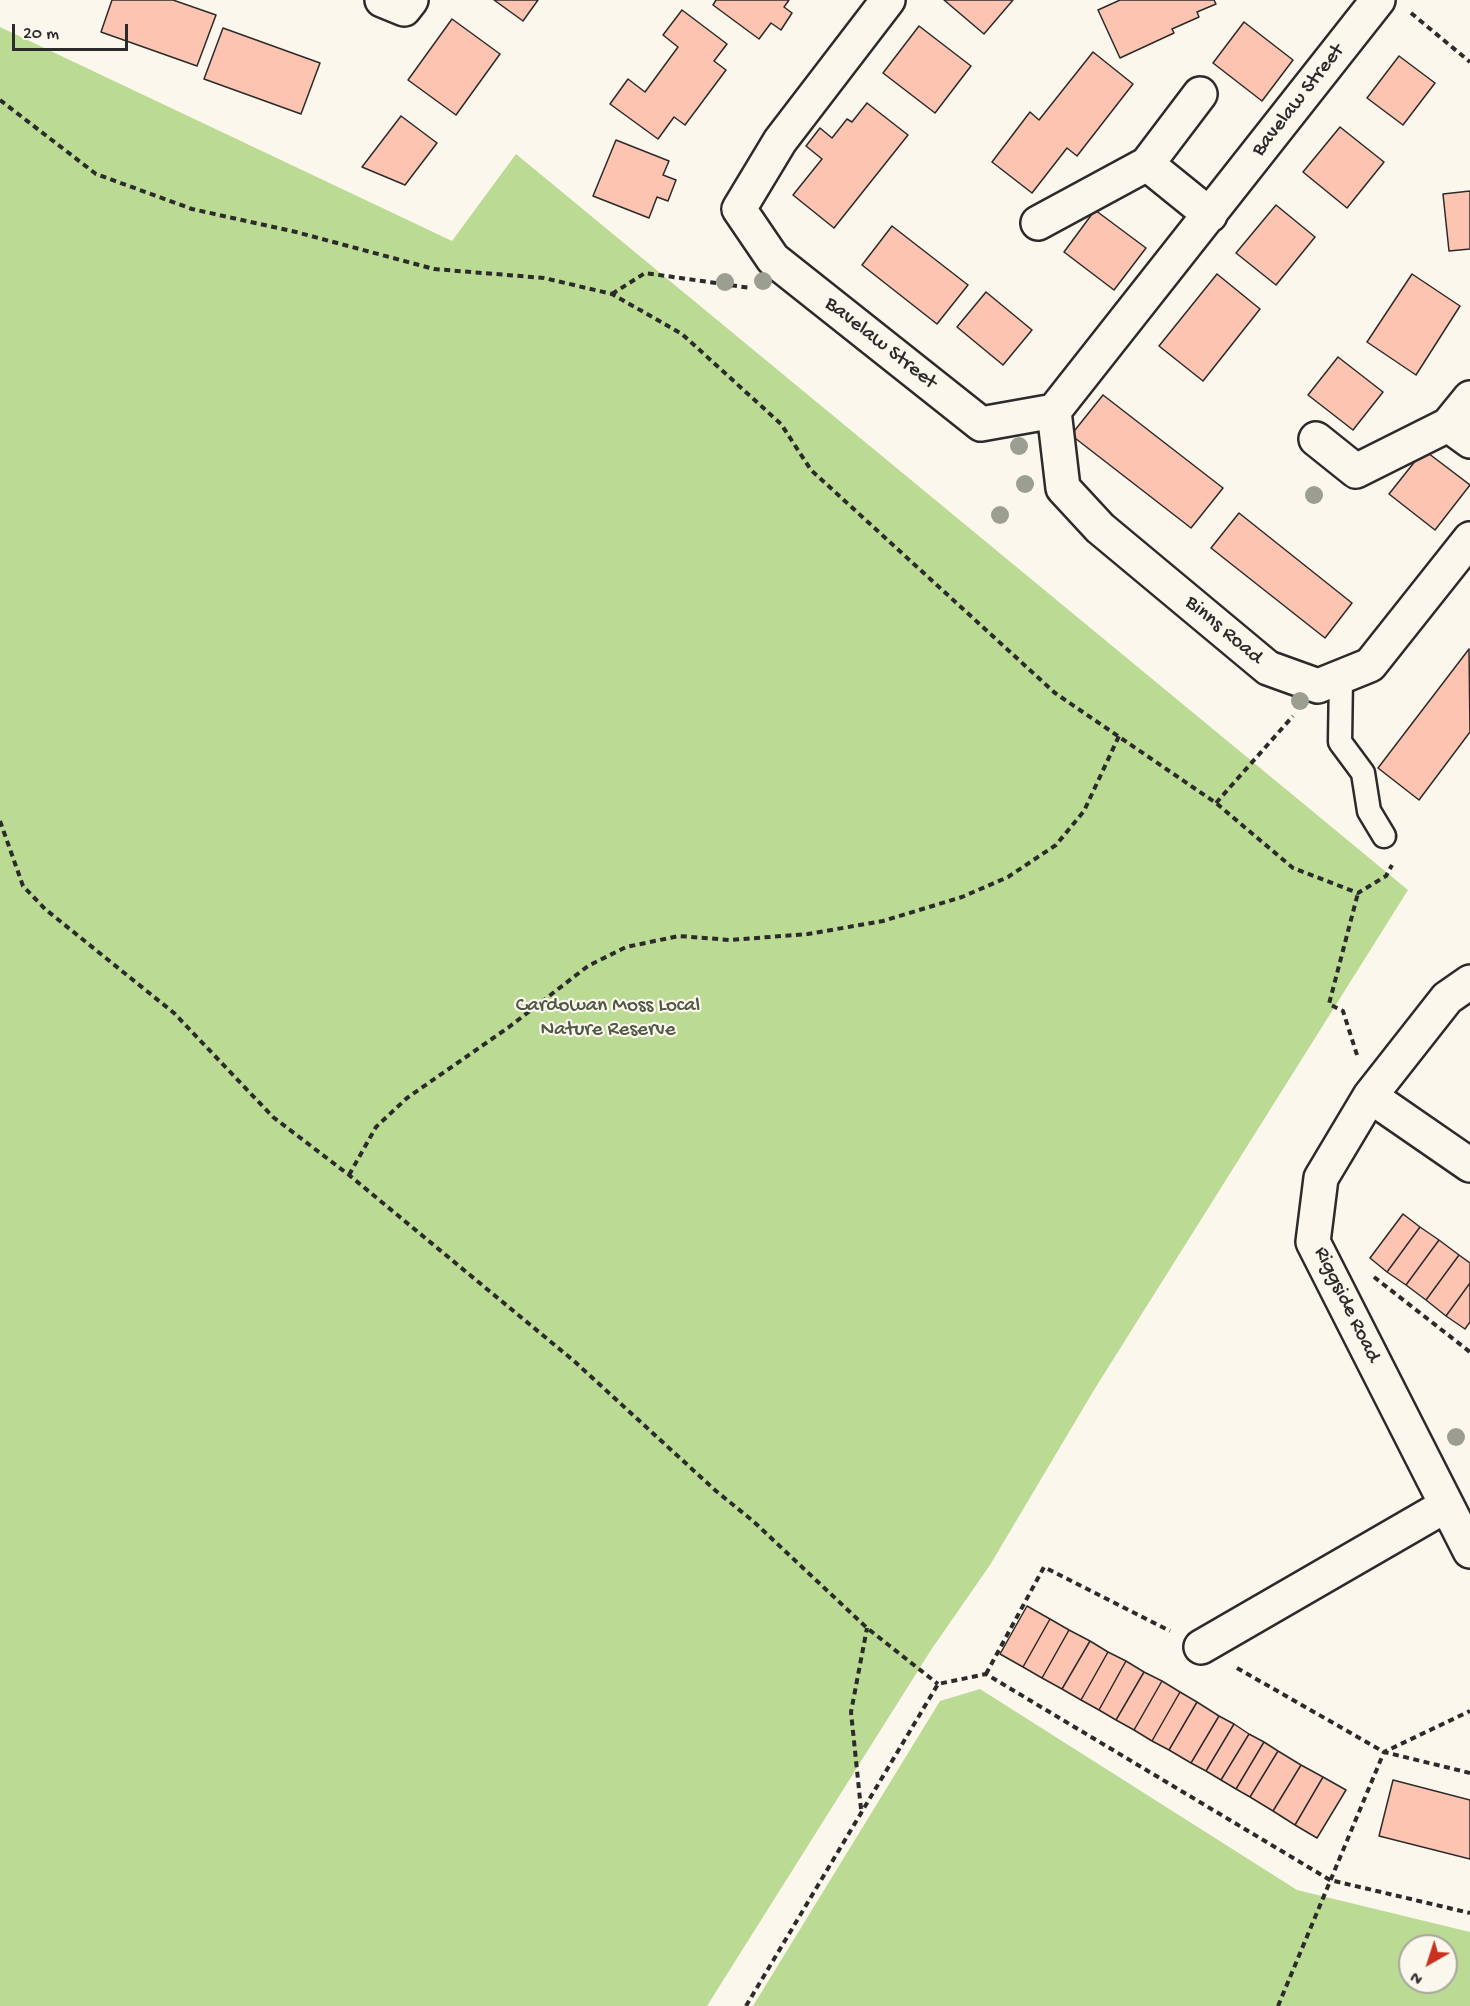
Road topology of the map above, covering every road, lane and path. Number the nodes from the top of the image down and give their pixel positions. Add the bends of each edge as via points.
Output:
1 (382, 0) edge
2 (411, 0) edge
3 (888, 0) edge
4 (1374, 5) edge
5 (1470, 62) edge
6 (1200, 94) dead end
7 (0, 100) edge
8 (1147, 164) junction
9 (1210, 215) junction
10 (1038, 223) dead end
11 (773, 259) junction
12 (612, 294) junction
13 (1470, 398) edge
14 (1054, 411) junction
15 (1459, 433) edge
16 (1316, 439) dead end
17 (1470, 539) edge
18 (1330, 682) junction
19 (1119, 736) junction
20 (1216, 803) junction
21 (0, 821) edge
22 (1384, 836) joint
23 (1358, 893) junction
24 (1470, 982) edge
25 (1370, 1096) junction
26 (1470, 1165) edge
27 (349, 1175) junction
28 (1333, 1281) junction
29 (1470, 1352) edge
30 (1445, 1506) junction
31 (1470, 1551) edge
32 (867, 1628) junction
33 (1202, 1647) junction
34 (986, 1674) junction
35 (938, 1684) junction
36 (1470, 1711) edge
37 (1383, 1752) junction
38 (1470, 1773) edge
39 (861, 1810) junction
40 (1330, 1881) junction
41 (1470, 1914) edge
42 (746, 2006) edge
43 (1278, 2006) edge

1 - 2 street via 404,9
3 - 11 street, Bavelaw Street via 780,141 739,209
4 - 5 path
4 - 9 street, Bavelaw Street
6 - 8 street
7 - 12 path via 96,174 192,209 434,269 544,278
8 - 9 street
8 - 10 street
9 - 14 street, Bavelaw Street
11 - 12 path via 750,290 645,273
11 - 14 street, Bavelaw Street via 981,424
12 - 19 path via 682,334 781,424 811,470 1055,693
13 - 15 street
14 - 18 street, Binns Road via 1063,488 1100,528 1268,668
15 - 16 street via 1356,471
17 - 18 street via 1370,665
18 - 20 path
18 - 22 lane via 1340,742 1363,773 1369,811
19 - 20 path
19 - 27 path via 1084,811 1056,845 1008,877 962,897 883,921 808,934 730,940 679,936 626,947 588,966 407,1098 376,1127
20 - 23 path via 1293,868
21 - 27 path via 23,886 45,909 174,1013 273,1118
22 - 23 path via 1401,849 1386,876
23 - 25 path via 1329,1004 1343,1011
24 - 25 street, Riggside Road via 1447,998
25 - 26 street
25 - 28 street, Riggside Road via 1320,1178 1313,1242
27 - 32 path via 573,1361
28 - 29 path via 1366,1270
28 - 30 street, Riggside Road
30 - 31 street, Riggside Road
30 - 33 street
32 - 35 path
32 - 39 path via 851,1712
33 - 34 path via 1044,1567
33 - 37 path
34 - 35 path
34 - 40 path
35 - 39 path
36 - 37 path
37 - 38 path
37 - 40 path
39 - 42 path
40 - 41 path
40 - 43 path

